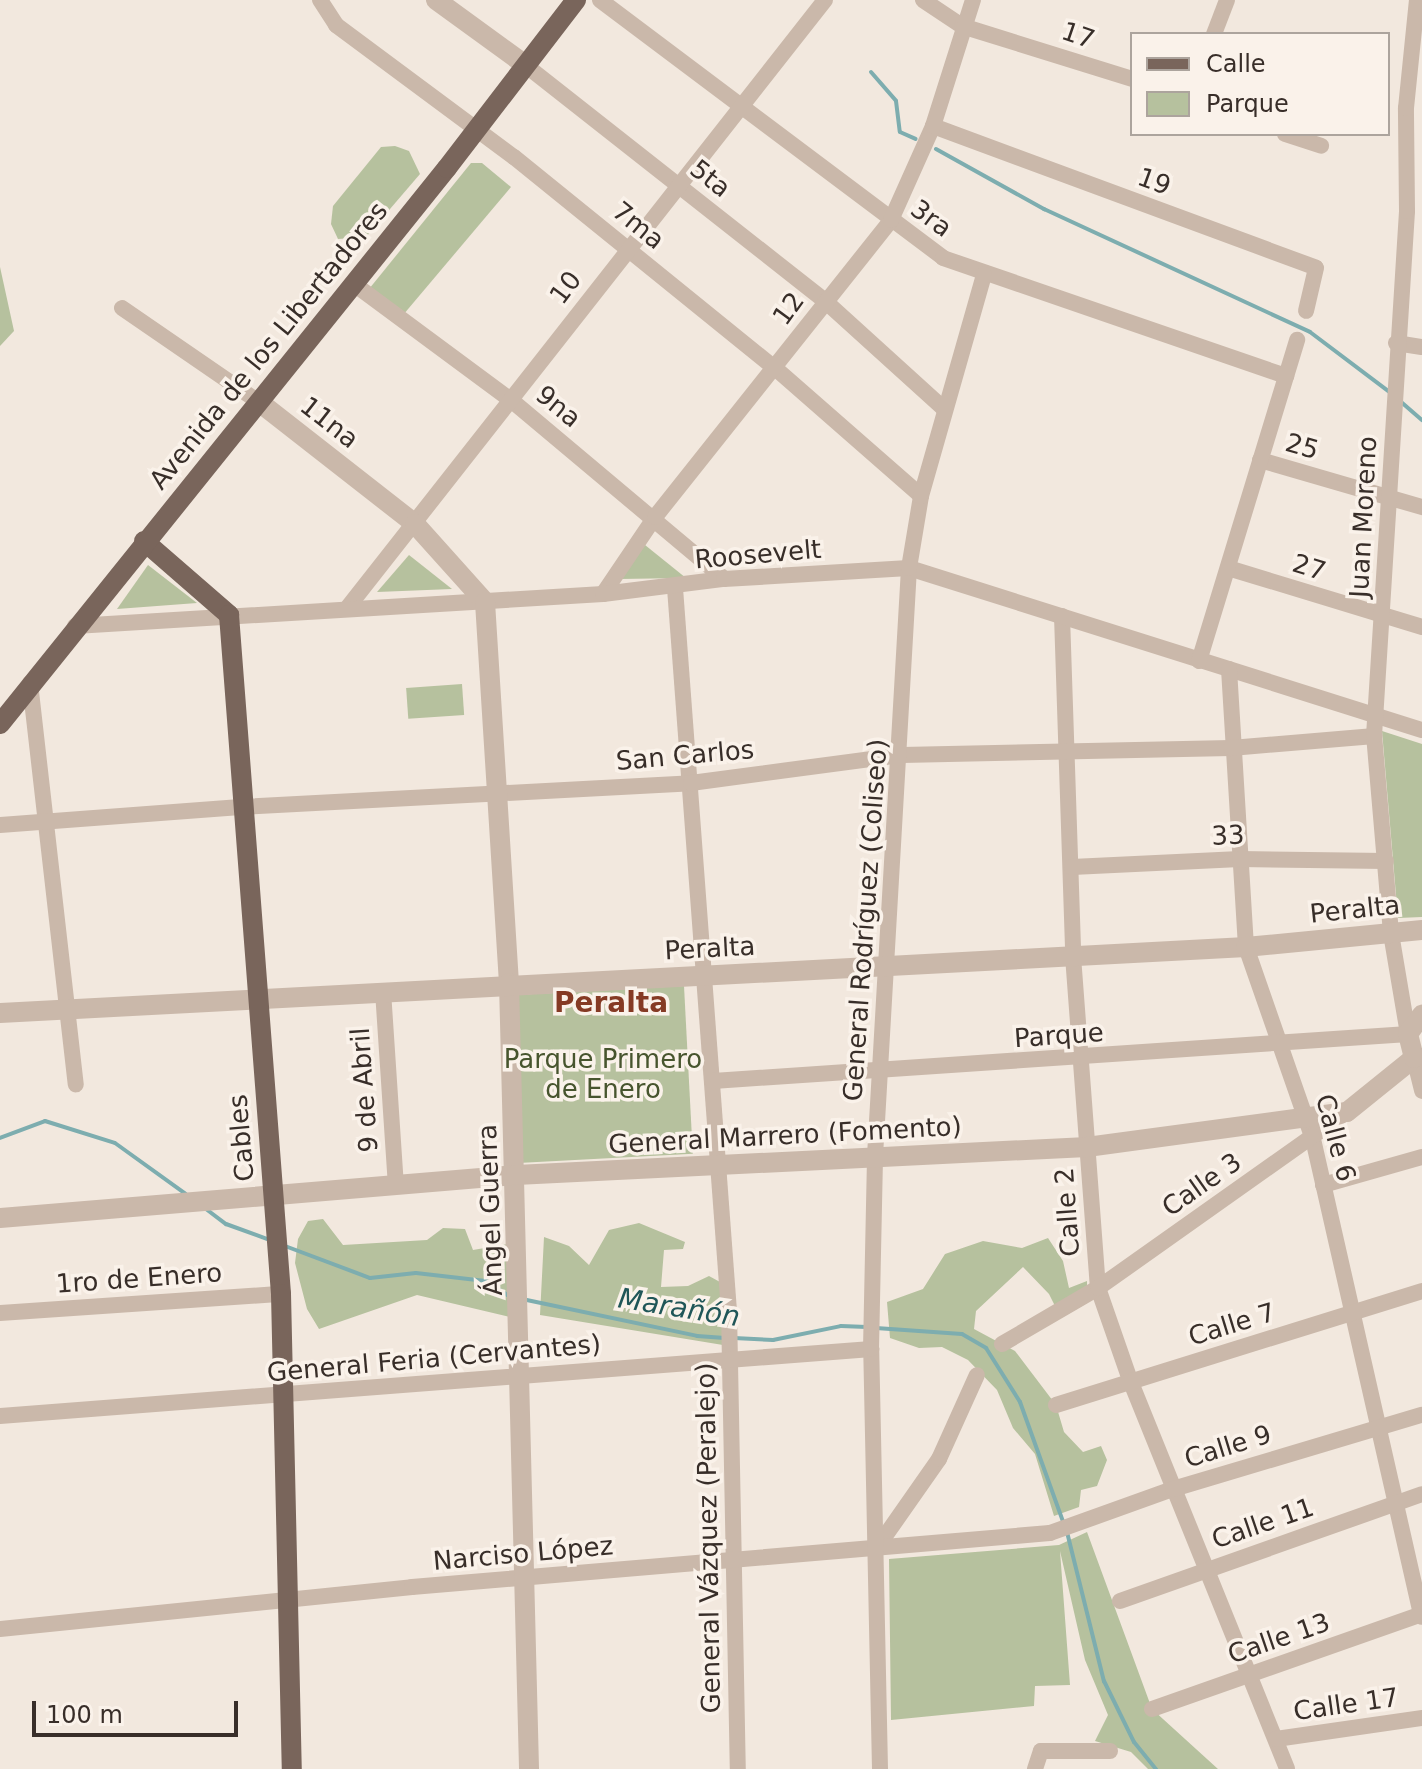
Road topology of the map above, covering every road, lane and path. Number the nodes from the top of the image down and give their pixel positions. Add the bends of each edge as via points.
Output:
1 (320, 0) edge
2 (436, 0) edge
3 (576, 0) edge
4 (600, 0) edge
5 (825, 0) edge
6 (923, 0) edge
7 (973, 0) edge
8 (1227, 0) edge
9 (1417, 0) edge
10 (962, 26) junction
11 (1215, 32) edge
12 (524, 64) junction
13 (1130, 78) edge
14 (744, 104) junction
15 (1414, 109) edge
16 (933, 126) junction
17 (476, 129) junction
18 (1291, 136) edge
19 (1321, 146) dead end
20 (677, 186) junction
21 (1414, 213) edge
22 (891, 220) junction
23 (627, 248) junction
24 (984, 275) junction
25 (354, 284) junction
26 (825, 301) junction
27 (122, 308) dead end
28 (1306, 311) dead end
29 (1297, 340) dead end
30 (1396, 343) junction
31 (1422, 347) edge
32 (775, 368) junction
33 (1286, 376) junction
34 (511, 400) junction
35 (259, 402) junction
36 (944, 409) junction
37 (1260, 460) junction
38 (921, 496) junction
39 (1389, 497) junction
40 (1422, 507) edge
41 (655, 517) junction
42 (415, 524) junction
43 (144, 541) junction
44 (909, 568) junction
45 (1228, 568) junction
46 (724, 579) junction
47 (675, 588) junction
48 (603, 594) junction
49 (485, 602) junction
50 (348, 607) junction
51 (229, 615) junction
52 (1062, 616) junction
53 (1383, 616) junction
54 (75, 626) junction
55 (1422, 627) edge
56 (1199, 661) junction
57 (1229, 669) junction
58 (30, 683) junction
59 (1375, 715) junction
60 (0, 724) edge
61 (1422, 730) edge
62 (1374, 736) junction
63 (1231, 748) junction
64 (1067, 749) junction
65 (902, 755) junction
66 (691, 783) junction
67 (498, 794) junction
68 (240, 807) junction
69 (47, 822) junction
70 (0, 825) edge
71 (1240, 859) junction
72 (1386, 861) junction
73 (1072, 867) junction
74 (1422, 930) edge
75 (1391, 933) junction
76 (1246, 947) junction
77 (1073, 956) junction
78 (884, 965) junction
79 (704, 976) junction
80 (509, 983) junction
81 (383, 991) junction
82 (255, 999) junction
83 (67, 1008) junction
84 (0, 1013) edge
85 (1422, 1015) edge
86 (1408, 1034) junction
87 (1284, 1047) junction
88 (1418, 1057) edge
89 (1081, 1058) junction
90 (880, 1072) junction
91 (713, 1081) junction
92 (76, 1084) dead end
93 (1422, 1091) edge
94 (1347, 1112) junction
95 (1306, 1117) junction
96 (1313, 1139) junction
97 (1087, 1147) junction
98 (875, 1156) junction
99 (1422, 1157) edge
100 (718, 1165) junction
101 (516, 1175) junction
102 (1323, 1185) junction
103 (396, 1186) junction
104 (273, 1193) junction
105 (0, 1218) edge
106 (1098, 1288) junction
107 (1422, 1291) edge
108 (281, 1294) junction
109 (0, 1313) edge
110 (1351, 1314) junction
111 (1002, 1344) dead end
112 (871, 1349) junction
113 (730, 1359) junction
114 (977, 1375) dead end
115 (522, 1376) junction
116 (1130, 1380) junction
117 (286, 1395) junction
118 (1056, 1405) dead end
119 (1422, 1415) edge
120 (0, 1416) edge
121 (1377, 1427) junction
122 (1173, 1489) junction
123 (1422, 1494) edge
124 (1394, 1503) junction
125 (1050, 1533) joint
126 (876, 1549) junction
127 (734, 1560) junction
128 (1207, 1569) junction
129 (525, 1578) junction
130 (291, 1599) junction
131 (1120, 1601) dead end
132 (1422, 1615) edge
133 (0, 1629) edge
134 (1251, 1674) junction
135 (1152, 1709) dead end
136 (1422, 1718) edge
137 (1276, 1739) junction
138 (1110, 1751) dead end
139 (292, 1769) edge
140 (529, 1769) edge
141 (738, 1769) edge
142 (880, 1769) edge
143 (1035, 1769) edge
144 (1287, 1769) edge

1 - 17 street, 7ma via 336,25
2 - 12 street, 5ta
3 - 12 main road, Avenida de los Libertadores
4 - 14 street, 3ra
5 - 14 street, 10
6 - 10 street, 17
7 - 10 street, 12
8 - 11 street
9 - 15 street, Juan Moreno
10 - 13 street, 17
10 - 16 street, 12
12 - 17 main road, Avenida de los Libertadores
12 - 20 street, 5ta
14 - 20 street, 10
14 - 22 street, 3ra
15 - 21 street, Juan Moreno
16 - 22 street, 12
16 - 28 street, 19 via 1316,268
17 - 23 street, 7ma
17 - 25 main road, Avenida de los Libertadores
18 - 19 street
20 - 23 street, 10
20 - 26 street, 5ta
21 - 30 street, Juan Moreno
22 - 24 street, 3ra via 943,258
22 - 26 street, 12
23 - 32 street, 7ma
23 - 34 street, 10
24 - 33 street, 3ra
24 - 36 street, General Rodríguez (Coliseo)
25 - 34 street, 9na
25 - 35 main road, Avenida de los Libertadores
26 - 32 street, 12
26 - 36 street, 5ta
27 - 35 street, 11na
29 - 33 street
30 - 31 street
30 - 39 street, Juan Moreno
32 - 38 street, 7ma
32 - 41 street, 12
33 - 37 street
34 - 41 street, 9na
34 - 42 street, 10
35 - 42 street, 11na
35 - 43 main road, Avenida de los Libertadores
36 - 38 street, General Rodríguez (Coliseo)
37 - 39 street, 25
37 - 45 street
38 - 44 street, General Rodríguez (Coliseo)
39 - 40 street, 25
39 - 53 street, Juan Moreno
41 - 46 street, 9na
41 - 48 street, 12
42 - 49 street, 11na
42 - 50 street, 10
43 - 51 main road
43 - 54 main road, Avenida de los Libertadores
44 - 46 street, Roosevelt
44 - 52 street, Roosevelt
44 - 65 street, General Rodríguez (Coliseo)
45 - 53 street, 27
45 - 56 street
46 - 47 street, Roosevelt
47 - 48 street, Roosevelt
47 - 66 street, General Vázquez (Peralejo)
48 - 49 street, Roosevelt
49 - 50 street, Roosevelt
49 - 67 street, Ángel Guerra
50 - 51 street, Roosevelt
51 - 54 street, Roosevelt
51 - 68 main road, Cables
52 - 56 street, Roosevelt
52 - 64 street, Calle 2
53 - 55 street, 27
53 - 59 street, Juan Moreno
54 - 58 main road, Avenida de los Libertadores
56 - 57 street, Roosevelt
57 - 59 street, Roosevelt
57 - 63 street, Calle 6
58 - 60 main road, Avenida de los Libertadores
58 - 69 street
59 - 61 street, Roosevelt
59 - 62 street, Juan Moreno
62 - 63 street, San Carlos
62 - 72 street, Juan Moreno
63 - 64 street, San Carlos
63 - 71 street, Calle 6
64 - 65 street, San Carlos
64 - 73 street, Calle 2
65 - 66 street, San Carlos
65 - 78 street, General Rodríguez (Coliseo)
66 - 67 street, San Carlos
66 - 79 street, General Vázquez (Peralejo)
67 - 68 street, San Carlos
67 - 80 street, Ángel Guerra
68 - 69 street, San Carlos
68 - 82 main road, Cables
69 - 70 street, San Carlos
69 - 83 street
71 - 72 street, 33
71 - 73 street, 33
71 - 76 street, Calle 6
72 - 75 street, Juan Moreno
73 - 77 street, Calle 2
74 - 75 street, Peralta
75 - 76 street, Peralta
75 - 86 street, Juan Moreno
76 - 77 street, Peralta
76 - 87 street, Calle 6
77 - 78 street, Peralta
77 - 89 street, Calle 2
78 - 79 street, Peralta
78 - 90 street, General Rodríguez (Coliseo)
79 - 80 street, Peralta
79 - 91 street, General Vázquez (Peralejo)
80 - 81 street, Peralta
80 - 101 street, Ángel Guerra
81 - 82 street, Peralta
81 - 103 street, 9 de Abril
82 - 83 street, Peralta
82 - 104 main road, Cables
83 - 84 street, Peralta
83 - 92 street
85 - 86 street
86 - 87 street, Parque
86 - 88 street
87 - 89 street, Parque
87 - 95 street, Calle 6
88 - 93 street
88 - 94 street, Calle 3
89 - 90 street, Parque
89 - 97 street, Calle 2
90 - 91 street, Parque
90 - 98 street, General Rodríguez (Coliseo)
91 - 100 street, General Vázquez (Peralejo)
94 - 95 street, General Marrero (Fomento)
94 - 96 street, Calle 3
95 - 96 street, Calle 6
95 - 97 street, General Marrero (Fomento)
96 - 102 street, Calle 6
96 - 106 street, Calle 3
97 - 98 street, General Marrero (Fomento)
97 - 106 street, Calle 2
98 - 100 street, General Marrero (Fomento)
98 - 112 street, General Rodríguez (Coliseo)
99 - 102 street
100 - 101 street, General Marrero (Fomento)
100 - 113 street, General Vázquez (Peralejo)
101 - 103 street, General Marrero (Fomento)
101 - 115 street, Ángel Guerra
102 - 110 street, Calle 6
103 - 104 street, General Marrero (Fomento)
104 - 105 street, General Marrero (Fomento)
104 - 108 main road, Cables
106 - 111 street, Calle 3
106 - 116 street, Calle 2
107 - 110 street, Calle 7
108 - 109 street, 1ro de Enero
108 - 117 main road, Cables
110 - 116 street, Calle 7
110 - 121 street, Calle 6
112 - 113 street, General Feria (Cervantes)
112 - 126 street, General Rodríguez (Coliseo)
113 - 115 street, General Feria (Cervantes)
113 - 127 street, General Vázquez (Peralejo)
114 - 126 street via 939,1459
115 - 117 street, General Feria (Cervantes)
115 - 129 street, Ángel Guerra
116 - 118 street, Calle 7
116 - 122 street, Calle 2
117 - 120 street, General Feria (Cervantes)
117 - 130 main road, Cables
119 - 121 street, Calle 9
121 - 122 street, Calle 9
121 - 124 street, Calle 6
122 - 125 street, Calle 9
122 - 128 street, Calle 2
123 - 124 street, Calle 11
124 - 128 street, Calle 11
124 - 132 street, Calle 6
125 - 126 street, Narciso López
126 - 127 street, Narciso López
126 - 142 street, General Rodríguez (Coliseo)
127 - 129 street, Narciso López
127 - 141 street, General Vázquez (Peralejo)
128 - 131 street, Calle 11
128 - 134 street, Calle 2
129 - 130 street, Narciso López
129 - 140 street, Ángel Guerra
130 - 133 street, Narciso López
130 - 139 main road, Cables
132 - 134 street, Calle 13
134 - 135 street, Calle 13
134 - 137 street, Calle 2
136 - 137 street, Calle 17
137 - 144 street, Calle 2
138 - 143 street via 1041,1751

